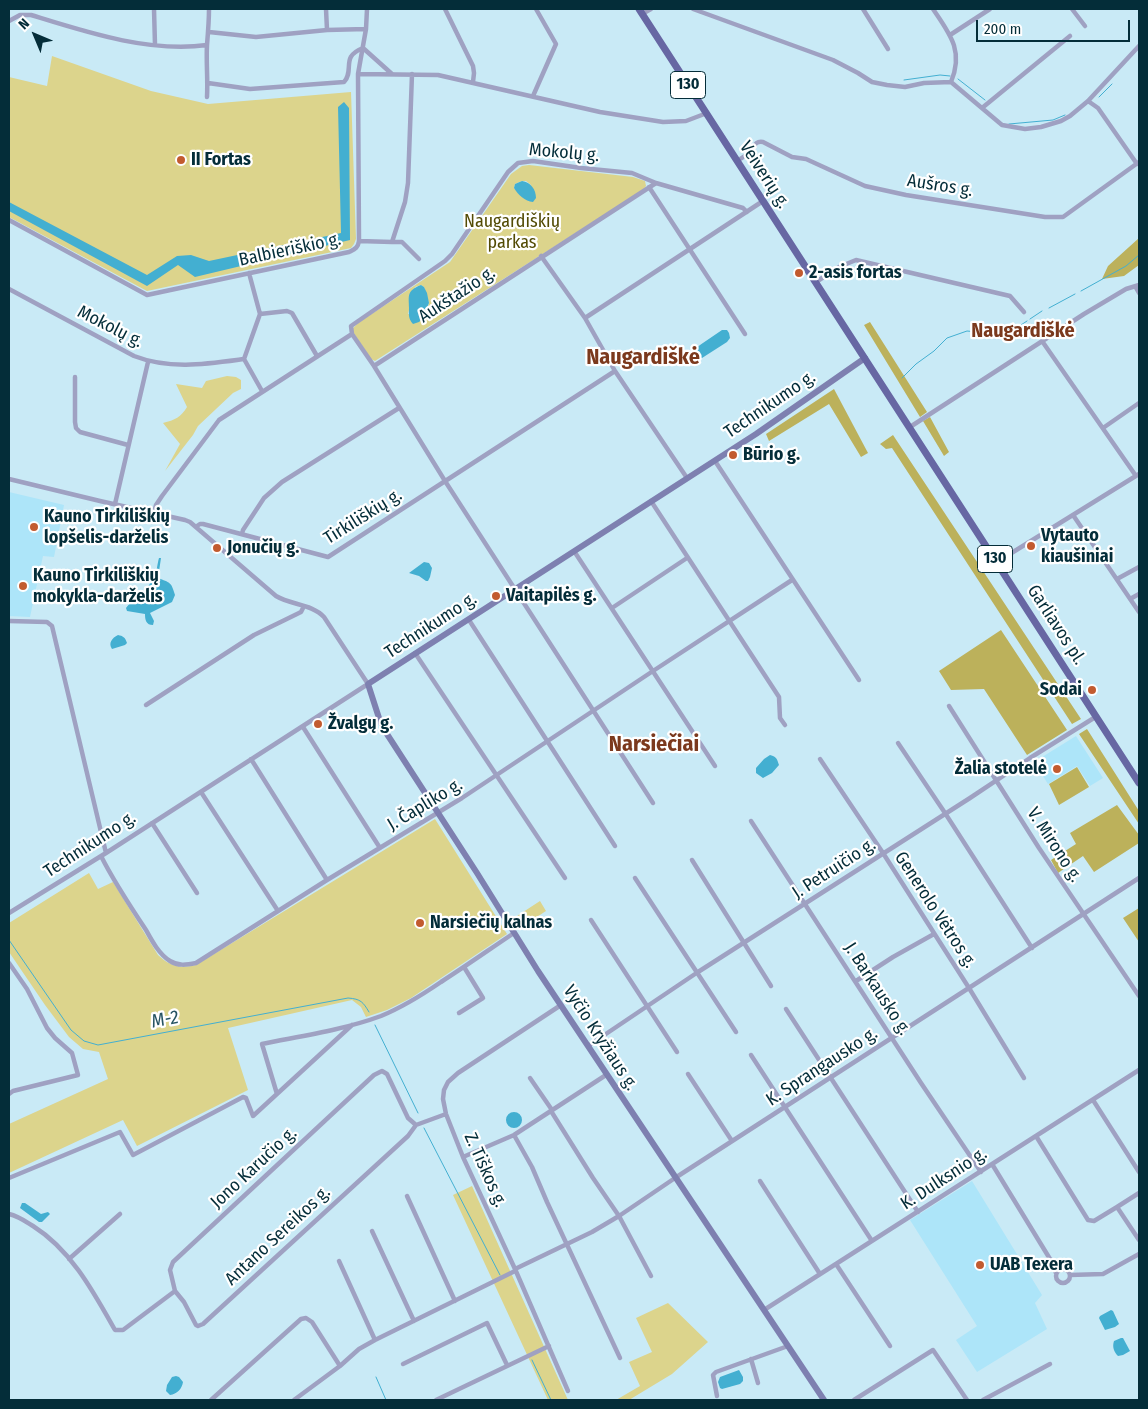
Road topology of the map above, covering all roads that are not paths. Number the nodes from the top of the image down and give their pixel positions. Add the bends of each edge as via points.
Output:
1 (154, 9) edge
2 (209, 9) edge
3 (326, 9) edge
4 (367, 9) edge
5 (445, 9) edge
6 (536, 9) edge
7 (651, 9) edge
8 (693, 9) edge
9 (863, 9) edge
10 (933, 9) edge
11 (990, 9) edge
12 (1072, 9) edge
13 (641, 11) edge
14 (9, 21) edge
15 (1085, 26) dead end
16 (366, 29) junction
17 (327, 30) junction
18 (209, 32) junction
19 (950, 35) junction
20 (1070, 36) dead end
21 (155, 45) junction
22 (207, 45) junction
23 (1139, 46) edge
24 (363, 48) junction
25 (888, 49) dead end
26 (358, 74) junction
27 (392, 74) junction
28 (412, 74) junction
29 (473, 82) junction
30 (951, 82) junction
31 (208, 83) junction
32 (206, 96) dead end
33 (533, 96) junction
34 (1088, 101) junction
35 (982, 108) junction
36 (707, 113) junction
37 (736, 161) junction
38 (1138, 163) edge
39 (656, 183) junction
40 (649, 187) junction
41 (763, 201) junction
42 (747, 212) junction
43 (9, 220) edge
44 (359, 241) junction
45 (392, 242) junction
46 (690, 249) junction
47 (541, 256) junction
48 (419, 259) dead end
49 (249, 273) junction
50 (816, 282) junction
51 (1137, 286) edge
52 (9, 289) edge
53 (1139, 293) edge
54 (1024, 312) dead end
55 (260, 314) junction
56 (585, 318) junction
57 (352, 334) junction
58 (745, 334) dead end
59 (1042, 342) junction
60 (317, 356) junction
61 (865, 358) junction
62 (244, 359) junction
63 (148, 362) junction
64 (374, 366) junction
65 (615, 371) junction
66 (75, 377) dead end
67 (262, 391) junction
68 (1139, 403) edge
69 (399, 408) junction
70 (910, 427) junction
71 (1103, 428) junction
72 (128, 445) junction
73 (715, 461) junction
74 (1138, 475) edge
75 (688, 478) junction
76 (9, 479) edge
77 (444, 481) junction
78 (651, 501) junction
79 (115, 504) junction
80 (154, 512) junction
81 (1073, 515) junction
82 (196, 526) junction
83 (242, 534) junction
84 (574, 551) junction
85 (687, 558) junction
86 (997, 562) junction
87 (1139, 567) edge
88 (1117, 579) junction
89 (792, 580) junction
90 (515, 590) junction
91 (1139, 594) edge
92 (1130, 599) junction
93 (304, 606) junction
94 (612, 608) junction
95 (1139, 612) edge
96 (9, 620) edge
97 (469, 620) junction
98 (729, 622) junction
99 (415, 654) junction
100 (653, 671) junction
101 (859, 680) dead end
102 (368, 684) junction
103 (146, 705) dead end
104 (949, 706) dead end
105 (593, 711) junction
106 (1097, 716) junction
107 (785, 725) dead end
108 (303, 727) junction
109 (548, 742) junction
110 (898, 743) dead end
111 (820, 759) dead end
112 (251, 760) junction
113 (716, 766) dead end
114 (497, 776) junction
115 (996, 780) junction
116 (1139, 782) edge
117 (200, 792) junction
118 (653, 803) dead end
119 (438, 813) junction
120 (945, 813) junction
121 (751, 821) dead end
122 (152, 823) junction
123 (615, 846) dead end
124 (380, 848) junction
125 (883, 853) junction
126 (103, 855) junction
127 (692, 860) dead end
128 (565, 878) dead end
129 (635, 878) dead end
130 (1139, 878) edge
131 (327, 880) junction
132 (198, 893) dead end
133 (805, 904) junction
134 (278, 911) junction
135 (9, 914) edge
136 (1084, 915) junction
137 (591, 920) dead end
138 (514, 933) junction
139 (934, 934) junction
140 (745, 943) junction
141 (1032, 948) junction
142 (9, 963) edge
143 (464, 967) junction
144 (698, 972) junction
145 (856, 982) junction
146 (771, 986) dead end
147 (969, 988) junction
148 (1139, 996) edge
149 (561, 1005) junction
150 (646, 1006) junction
151 (786, 1009) dead end
152 (460, 1013) dead end
153 (352, 1025) junction
154 (736, 1032) dead end
155 (892, 1038) junction
156 (588, 1046) junction
157 (677, 1052) dead end
158 (751, 1055) dead end
159 (1139, 1070) edge
160 (688, 1074) dead end
161 (606, 1075) junction
162 (530, 1078) dead end
163 (831, 1078) junction
164 (1024, 1078) dead end
165 (9, 1094) edge
166 (277, 1094) junction
167 (1093, 1100) junction
168 (784, 1108) junction
169 (552, 1111) junction
170 (446, 1114) junction
171 (416, 1125) junction
172 (514, 1135) junction
173 (1036, 1136) junction
174 (732, 1141) junction
175 (463, 1157) junction
176 (992, 1164) junction
177 (981, 1172) junction
178 (1139, 1172) edge
179 (9, 1178) edge
180 (675, 1178) junction
181 (760, 1181) dead end
182 (1139, 1193) edge
183 (407, 1196) dead end
184 (1117, 1207) junction
185 (918, 1212) junction
186 (9, 1214) edge
187 (120, 1214) dead end
188 (619, 1216) junction
189 (372, 1231) dead end
190 (1139, 1240) edge
191 (872, 1241) junction
192 (568, 1244) junction
193 (1139, 1254) edge
194 (69, 1259) junction
195 (1050, 1259) junction
196 (339, 1261) dead end
197 (836, 1264) junction
198 (1063, 1269) junction
199 (515, 1270) junction
200 (820, 1274) junction
201 (1056, 1274) junction
202 (1070, 1274) junction
203 (651, 1276) dead end
204 (174, 1291) junction
205 (455, 1301) junction
206 (764, 1310) junction
207 (414, 1321) junction
208 (375, 1340) junction
209 (549, 1346) junction
210 (788, 1346) junction
211 (890, 1346) dead end
212 (620, 1358) dead end
213 (751, 1359) junction
214 (403, 1364) dead end
215 (1050, 1364) dead end
216 (340, 1366) junction
217 (507, 1366) junction
218 (758, 1383) dead end
219 (568, 1391) dead end
220 (717, 1396) dead end
221 (212, 1400) edge
222 (294, 1400) edge
223 (436, 1400) edge
224 (824, 1400) edge
225 (854, 1400) edge
226 (967, 1400) edge
227 (983, 1400) edge

1 - 21 street
2 - 18 street
3 - 17 street
4 - 16 street, Balbieriškio g.
5 - 29 street via 473,66
6 - 33 street via 556,44
7 - 13 street
8 - 30 street via 833,60 872,82 887,86
9 - 25 street
10 - 19 street
11 - 19 street
12 - 15 street
13 - 36 main road, Veiverių g. / 130
14 - 21 street via 20,15 31,15 99,35
16 - 17 street
16 - 24 street, Balbieriškio g.
17 - 18 street via 256,37
18 - 22 street
19 - 30 street via 956,53
20 - 35 street
21 - 22 street
22 - 31 street
23 - 34 street
24 - 26 street, Balbieriškio g.
24 - 27 street
24 - 31 street via 354,51 344,82 250,89
26 - 27 street
26 - 44 street, Balbieriškio g.
27 - 28 street
28 - 29 street
28 - 45 street via 408,184
29 - 33 street
30 - 35 street
31 - 32 street
33 - 36 street via 600,112 663,122 686,121
34 - 35 street via 1061,121 1025,129 1002,125
34 - 38 street via 1098,108
36 - 37 main road, Veiverių g. / 130
37 - 38 street, Aušros g. via 750,153 758,141 865,186 1045,217 1063,217
37 - 41 main road, Veiverių g. / 130
39 - 40 street, Aukštažio g.
39 - 42 street, Mokolų g.
39 - 57 street, Mokolų g. via 632,173 534,161 518,164 508,172 446,261 351,326
40 - 46 street
40 - 47 street, Aukštažio g.
41 - 42 street
41 - 50 main road, Veiverių g. / 130
42 - 46 street
43 - 49 street, Balbieriškio g. via 147,294
44 - 45 street
44 - 49 street, Balbieriškio g. via 358,246 349,252
45 - 48 street via 402,242
46 - 56 street
46 - 58 street
47 - 56 street
47 - 64 street, Aukštažio g.
49 - 55 street
50 - 54 street via 856,260 1010,296
50 - 61 main road, Veiverių g. / 130
51 - 53 street
51 - 59 street via 1126,289
52 - 63 street, Mokolų g.
55 - 60 street via 292,313
55 - 62 street
56 - 65 street
57 - 60 street
57 - 64 street
59 - 70 street
59 - 71 street
60 - 67 street
61 - 70 main road, Garliavos pl. / 130
61 - 73 street, Technikumo g.
62 - 63 street, Mokolų g. via 190,366
62 - 67 street
63 - 72 street
64 - 69 street
65 - 75 street
65 - 77 street, Tirkiliškių g.
66 - 72 street via 76,428 80,432
67 - 80 street via 219,420 162,496
68 - 71 street
69 - 77 street
69 - 83 street via 280,483 264,498
70 - 86 main road, Garliavos pl. / 130
71 - 74 street
72 - 79 street
73 - 75 street, Technikumo g.
73 - 89 street
74 - 81 street
75 - 78 street, Technikumo g.
76 - 79 street, Tirkiliškių g.
77 - 83 street, Tirkiliškių g. via 328,557
77 - 90 street
78 - 84 street, Technikumo g.
78 - 85 street
79 - 80 street, Tirkiliškių g.
80 - 82 street, Tirkiliškių g.
81 - 86 street
81 - 88 street
82 - 83 street, Tirkiliškių g. via 203,524
82 - 93 street via 276,596
84 - 90 street, Technikumo g.
84 - 94 street
85 - 94 street
85 - 98 street
86 - 106 main road, Garliavos pl. / 130
87 - 88 street
88 - 92 street
89 - 98 street, J. Čapliko g.
89 - 101 street
90 - 97 street, Technikumo g.
90 - 105 street
91 - 92 street
92 - 95 street
93 - 102 street via 317,610 324,617
93 - 103 street via 301,612 254,635
94 - 100 street
96 - 126 street, J. Čapliko g. via 47,622 52,626
97 - 99 street, Technikumo g.
97 - 109 street
98 - 100 street, J. Čapliko g.
98 - 107 street via 779,697 780,718
99 - 102 street, Technikumo g.
99 - 114 street
100 - 105 street, J. Čapliko g.
100 - 113 street
102 - 108 street, Technikumo g.
102 - 119 street, Vyčio Kryžiaus g. via 385,731
104 - 115 street, V. Mirono g.
105 - 109 street, J. Čapliko g.
105 - 118 street
106 - 115 street, J. Petruičio g.
106 - 116 main road, Garliavos pl. / 130
108 - 112 street, Technikumo g.
108 - 124 street
109 - 114 street, J. Čapliko g.
109 - 123 street
110 - 120 street
111 - 125 street, Generolo Vėtros g.
112 - 117 street, Technikumo g.
112 - 131 street
114 - 119 street, J. Čapliko g.
114 - 128 street
115 - 120 street, J. Petruičio g.
115 - 136 street, V. Mirono g.
117 - 122 street, Technikumo g.
117 - 134 street
119 - 124 street, J. Čapliko g.
119 - 138 street, Vyčio Kryžiaus g.
120 - 125 street, J. Petruičio g.
120 - 141 street
121 - 133 street, J. Barkausko g.
122 - 126 street, Technikumo g.
122 - 132 street
124 - 131 street, J. Čapliko g.
125 - 133 street, J. Petruičio g.
125 - 139 street, Generolo Vėtros g.
126 - 134 street, J. Čapliko g. via 128,903 161,954 176,964 196,963
126 - 135 street, Technikumo g.
127 - 140 street
129 - 144 street
130 - 136 street, K. Sprangausko g.
131 - 134 street, J. Čapliko g.
133 - 140 street, J. Petruičio g.
133 - 145 street, J. Barkausko g.
136 - 141 street, K. Sprangausko g.
136 - 148 street, V. Mirono g.
137 - 150 street
138 - 143 street
138 - 149 street, Vyčio Kryžiaus g.
139 - 145 street
139 - 147 street, Generolo Vėtros g.
140 - 144 street, J. Petruičio g.
140 - 146 street
141 - 147 street, K. Sprangausko g.
142 - 165 street via 47,1028 72,1053 78,1075
143 - 152 street via 483,998
143 - 153 street via 404,1005
144 - 150 street, J. Petruičio g.
144 - 154 street
145 - 155 street, J. Barkausko g.
147 - 155 street, K. Sprangausko g.
147 - 164 street, Generolo Vėtros g.
149 - 156 street, Vyčio Kryžiaus g.
149 - 170 street, Z. Tiškos g. via 448,1082 443,1100
150 - 156 street, J. Petruičio g.
150 - 157 street
151 - 163 street
153 - 166 street
153 - 166 street via 262,1044
155 - 163 street, K. Sprangausko g.
155 - 177 street, J. Barkausko g.
156 - 161 street, Vyčio Kryžiaus g.
158 - 168 street
159 - 167 street, K. Dulksnio g.
160 - 174 street
161 - 169 street
161 - 180 street, Vyčio Kryžiaus g.
162 - 169 street
163 - 168 street, K. Sprangausko g.
163 - 185 street
166 - 179 street via 253,1116 243,1097 133,1155 120,1132
167 - 173 street, K. Dulksnio g.
167 - 178 street
168 - 174 street, K. Sprangausko g.
168 - 191 street
169 - 172 street
169 - 188 street
170 - 171 street
170 - 175 street, Z. Tiškos g.
171 - 204 street, Antano Sereikos g. via 408,1136 203,1324 196,1325
171 - 204 street, Jono Karučio g. via 408,1118 387,1074 382,1071 374,1075 174,1262 170,1270
172 - 175 street
172 - 192 street
173 - 176 street, K. Dulksnio g.
173 - 184 street via 1088,1220 1094,1221
174 - 180 street, K. Sprangausko g.
175 - 199 street, Z. Tiškos g.
176 - 177 street, K. Dulksnio g.
176 - 195 street
177 - 185 street, K. Dulksnio g.
180 - 188 street, K. Sprangausko g.
180 - 206 street, Vyčio Kryžiaus g.
181 - 200 street
182 - 184 street
183 - 205 street
184 - 190 street
185 - 191 street, K. Dulksnio g.
186 - 194 street via 48,1236
187 - 194 street
188 - 192 street, K. Sprangausko g.
188 - 203 street
189 - 207 street
191 - 197 street, K. Dulksnio g.
192 - 199 street, K. Sprangausko g.
192 - 212 street
193 - 202 street via 1103,1274
194 - 204 street via 96,1296 115,1330 123,1330
195 - 198 street
195 - 201 street
196 - 208 street
197 - 200 street, K. Dulksnio g.
197 - 211 street
198 - 201 street
198 - 202 street
199 - 205 street, K. Sprangausko g.
199 - 209 street, Z. Tiškos g.
200 - 206 street, K. Dulksnio g.
201 - 202 street via 1056,1280 1062,1284 1068,1281
205 - 207 street, K. Sprangausko g.
206 - 210 street, Vyčio Kryžiaus g.
207 - 208 street, K. Sprangausko g.
208 - 216 street, K. Sprangausko g.
209 - 217 street
209 - 219 street, Z. Tiškos g.
210 - 213 street
210 - 224 street, Vyčio Kryžiaus g.
213 - 218 street
213 - 220 street via 716,1372
214 - 217 street via 487,1324
215 - 227 street
216 - 221 street via 312,1322 301,1319
216 - 222 street, K. Sprangausko g.
217 - 223 street
225 - 226 street via 933,1350

